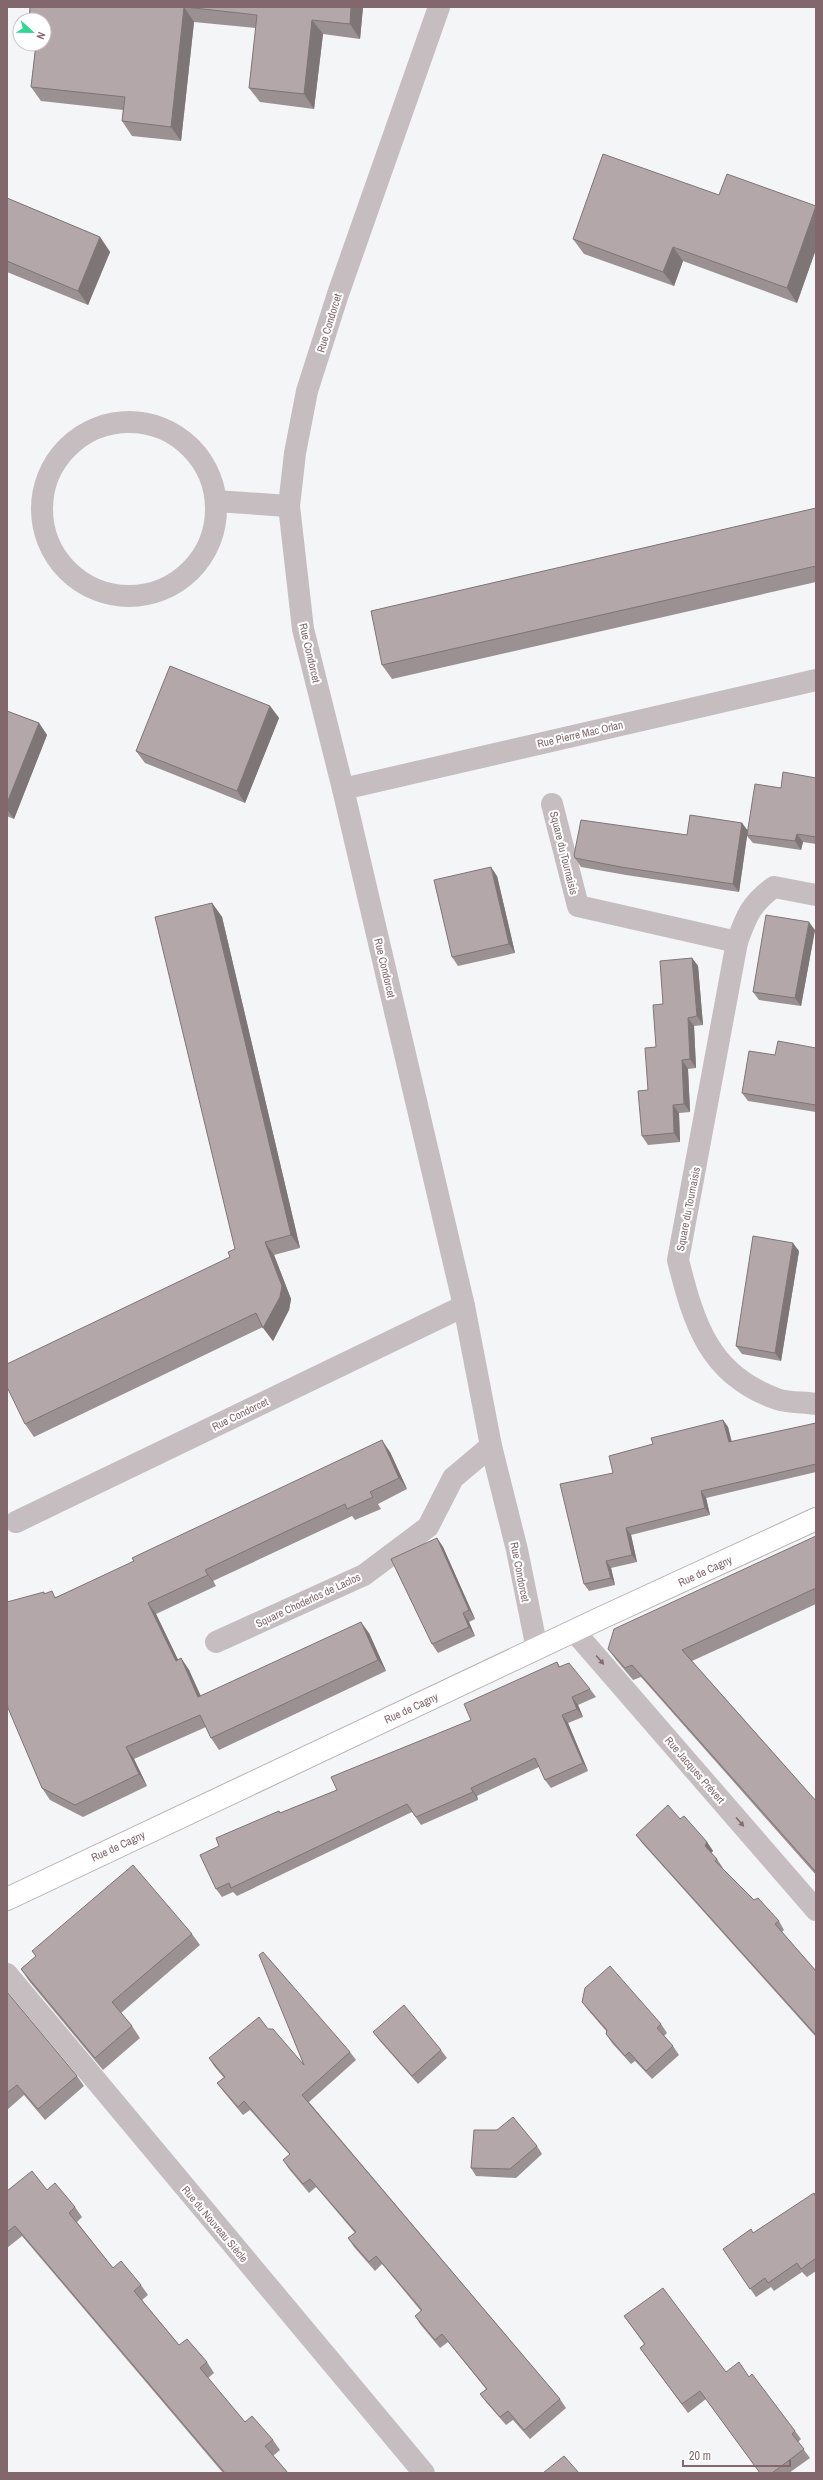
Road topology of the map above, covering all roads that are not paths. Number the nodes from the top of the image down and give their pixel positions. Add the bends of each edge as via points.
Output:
1 (439, 7) edge
2 (216, 501) junction
3 (289, 506) junction
4 (816, 680) edge
5 (343, 789) junction
6 (552, 804) dead end
7 (816, 895) edge
8 (737, 942) junction
9 (464, 1306) junction
10 (816, 1404) edge
11 (491, 1446) junction
12 (816, 1519) edge
13 (16, 1522) dead end
14 (574, 1631) junction
15 (216, 1642) dead end
16 (537, 1649) junction
17 (7, 1898) edge
18 (816, 1910) edge
19 (7, 1974) edge
20 (424, 2473) edge

1 - 3 street, Rue Condorcet via 338,294 307,391 295,453
2 - 2 street via 210,476 198,453 178,436 155,425 129,421 104,425 80,436 61,454 48,476 42,501 44,527 63,566 79,581 99,591 120,596 142,596 164,590 198,563 210,544 216,523
2 - 3 street
3 - 5 street, Rue Condorcet via 303,629
4 - 5 street, Rue Pierre Mac Orlan
5 - 9 street, Rue Condorcet
6 - 8 street, Square du Tournaisis via 578,906
7 - 8 street, Square du Tournaisis via 774,888 759,898 747,915
8 - 10 street, Square du Tournaisis via 678,1260 691,1312 714,1355 743,1384 778,1399
9 - 11 street, Rue Condorcet
9 - 13 street, Rue Condorcet
11 - 15 street, Square Choderlos de Laclos via 453,1478 428,1526 364,1575
11 - 16 street, Rue Condorcet via 517,1550
12 - 14 main road, Rue de Cagny
14 - 16 main road, Rue de Cagny
14 -> 18 street, Rue Jacques Prévert
16 - 17 main road, Rue de Cagny
19 - 20 street, Rue du Nouveau Siècle

